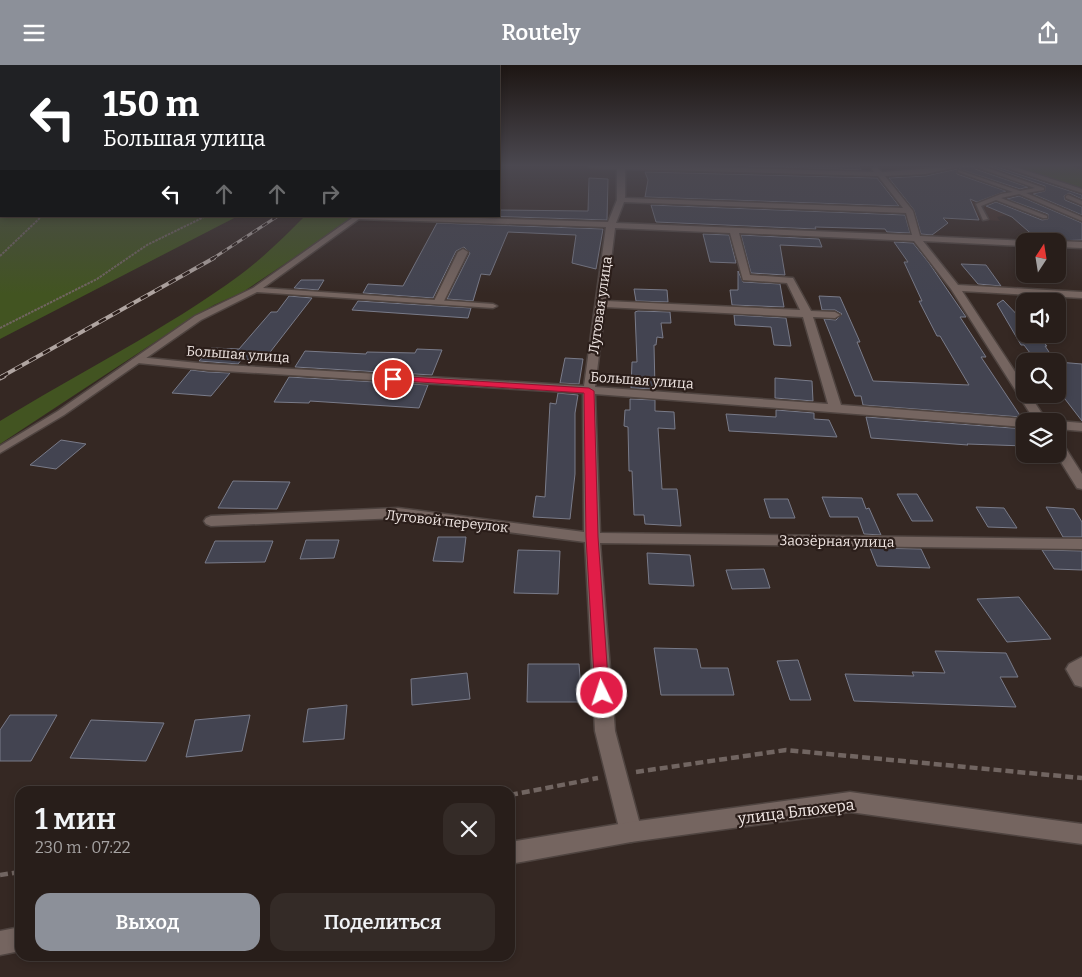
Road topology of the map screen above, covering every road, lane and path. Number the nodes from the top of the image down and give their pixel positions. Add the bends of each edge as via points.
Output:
1 (617, 209) edge
2 (850, 209) edge
3 (907, 209) edge
4 (980, 209) edge
5 (1023, 209) edge
6 (1057, 209) edge
7 (909, 211) junction
8 (41, 217) edge
9 (204, 217) edge
10 (360, 217) edge
11 (1045, 217) dead end
12 (985, 219) dead end
13 (1082, 219) edge
14 (611, 225) junction
15 (734, 231) junction
16 (917, 239) junction
17 (1016, 243) edge
18 (1066, 244) edge
19 (1082, 245) edge
20 (463, 252) dead end
21 (0, 255) edge
22 (954, 288) junction
23 (256, 290) junction
24 (1082, 295) edge
25 (439, 301) junction
26 (600, 303) junction
27 (493, 307) dead end
28 (806, 313) junction
29 (835, 315) dead end
30 (0, 328) edge
31 (138, 360) junction
32 (589, 391) junction
33 (836, 409) junction
34 (1037, 413) edge
35 (1016, 422) edge
36 (1066, 426) edge
37 (1082, 427) edge
38 (0, 451) edge
39 (1066, 460) edge
40 (1082, 485) edge
41 (211, 521) dead end
42 (592, 537) junction
43 (1082, 544) edge
44 (1082, 664) edge
45 (1082, 680) edge
46 (616, 775) junction
47 (1082, 778) edge
48 (515, 794) edge
49 (631, 832) junction
50 (1082, 834) edge
51 (515, 852) edge
52 (15, 873) edge
53 (0, 875) edge
54 (15, 940) edge
55 (0, 943) edge

1 - 14 street, Луговая улица
2 - 7 street
3 - 7 street
4 - 12 lane
5 - 11 lane
6 - 13 lane
7 - 16 street
8 - 21 path
9 - 30 path via 147,245 97,279
10 - 14 street
10 - 23 lane
14 - 15 street
14 - 26 street, Луговая улица
15 - 16 street
15 - 28 street via 746,278 790,280
16 - 17 street
16 - 22 street
18 - 19 street
20 - 25 street
22 - 24 street
22 - 34 street
23 - 25 lane
23 - 31 lane via 198,318
25 - 27 lane
26 - 28 street
26 - 32 street, Луговая улица
28 - 29 street
28 - 33 street
31 - 32 street, Большая улица
31 - 38 lane
32 - 33 street, Большая улица
32 - 42 street, Луговая улица
33 - 35 street, Большая улица
36 - 37 street
39 - 40 street
41 - 42 street, Луговой переулок via 398,513
42 - 43 street, Заозёрная улица
42 - 46 street, Луговая улица via 605,731
44 - 45 street via 1075,669
46 - 47 path via 786,750
46 - 48 path
46 - 49 street, Луговая улица
49 - 50 street, улица Блюхера via 850,802
49 - 51 street, улица Блюхера
52 - 53 path
54 - 55 street

